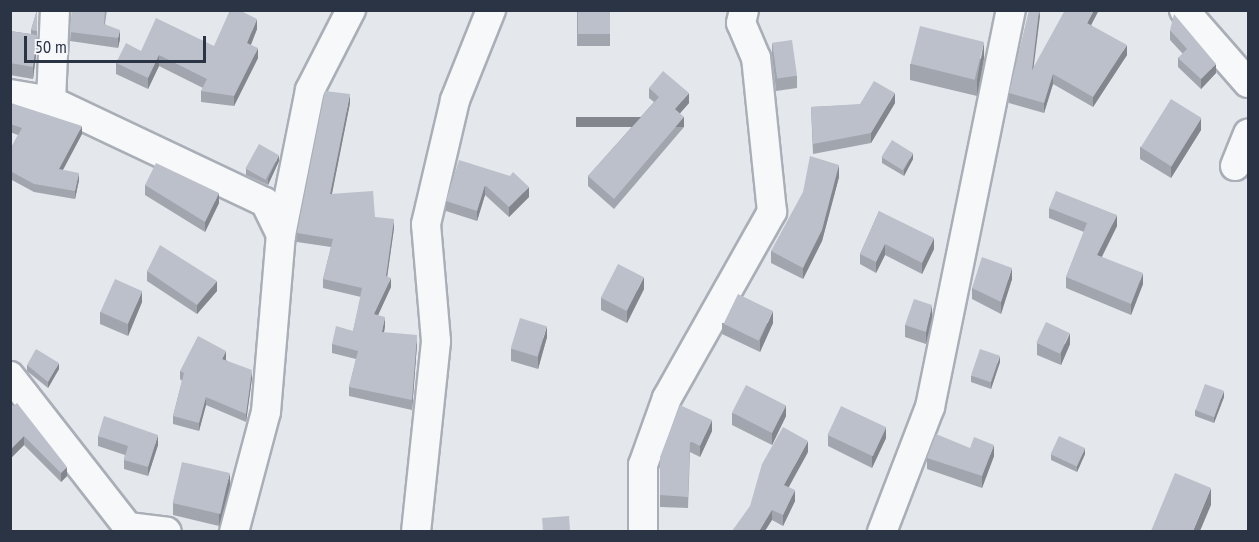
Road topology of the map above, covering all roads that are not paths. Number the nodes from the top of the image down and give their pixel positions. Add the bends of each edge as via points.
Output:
1 (55, 10) edge
2 (351, 10) edge
3 (491, 10) edge
4 (744, 10) edge
5 (1011, 10) edge
6 (1184, 10) edge
7 (1248, 82) edge
8 (10, 94) edge
9 (51, 101) junction
10 (1248, 133) edge
11 (1235, 166) dead end
12 (281, 234) junction
13 (10, 376) edge
14 (167, 531) edge
15 (234, 531) edge
16 (416, 531) edge
17 (643, 531) edge
18 (882, 531) edge

1 - 9 street
2 - 12 street via 310,90
3 - 16 street via 455,100 426,224 436,341
4 - 17 street via 741,23 759,79 772,212 667,398 642,465
5 - 18 street via 930,407
6 - 7 street
8 - 9 street
9 - 12 street via 265,202
10 - 11 street
12 - 15 street via 266,412
13 - 14 street via 128,527

